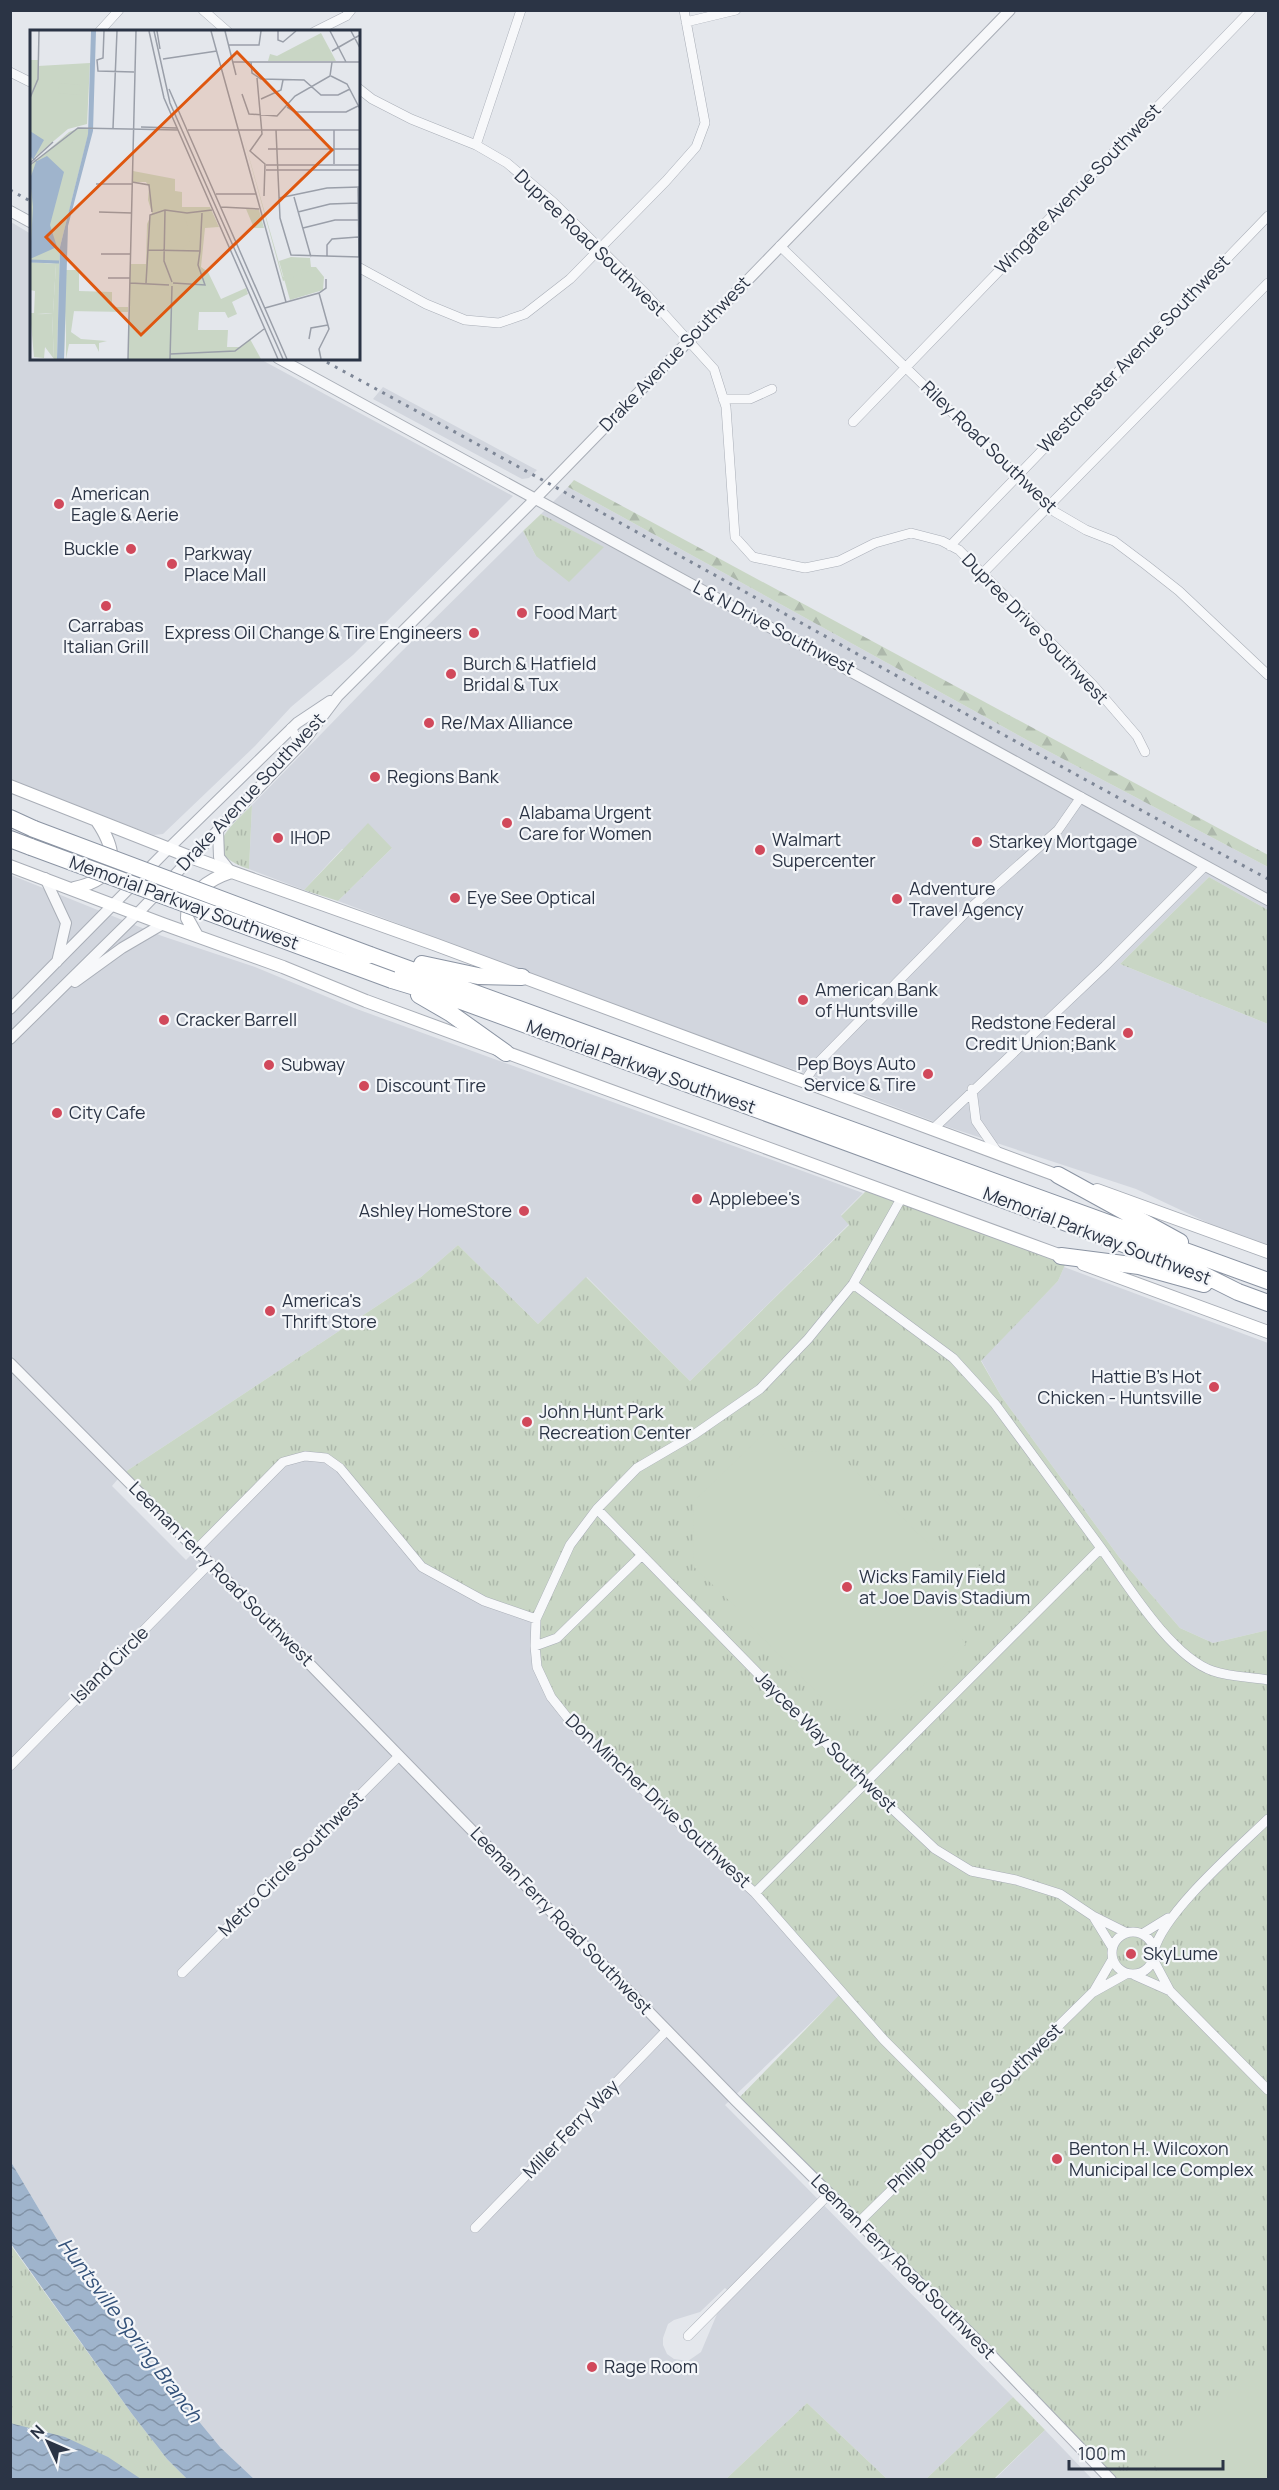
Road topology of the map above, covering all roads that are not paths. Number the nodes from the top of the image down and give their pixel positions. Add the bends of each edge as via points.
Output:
1 (119, 10) edge
2 (203, 10) edge
3 (351, 10) edge
4 (521, 10) edge
5 (684, 10) edge
6 (736, 10) edge
7 (1010, 10) edge
8 (1251, 10) edge
9 (686, 22) junction
10 (101, 30) edge
11 (226, 30) edge
12 (318, 30) edge
13 (10, 72) edge
14 (30, 82) edge
15 (360, 90) edge
16 (476, 145) junction
17 (10, 211) edge
18 (1269, 216) edge
19 (30, 222) edge
20 (780, 246) junction
21 (600, 248) junction
22 (360, 268) edge
23 (1269, 283) edge
24 (688, 340) junction
25 (282, 360) edge
26 (906, 367) junction
27 (772, 389) dead end
28 (723, 399) junction
29 (853, 422) dead end
30 (1016, 477) junction
31 (536, 498) junction
32 (1048, 506) junction
33 (950, 546) junction
34 (982, 574) junction
35 (1265, 664) edge
36 (1269, 675) edge
37 (338, 696) junction
38 (291, 729) junction
39 (294, 751) junction
40 (1145, 752) dead end
41 (10, 786) edge
42 (1081, 797) junction
43 (10, 819) edge
44 (98, 821) junction
45 (218, 830) junction
46 (10, 839) edge
47 (169, 849) junction
48 (189, 857) junction
49 (10, 866) edge
50 (1205, 867) junction
51 (231, 872) junction
52 (45, 878) junction
53 (73, 888) junction
54 (1269, 900) edge
55 (114, 905) junction
56 (137, 914) junction
57 (163, 924) junction
58 (197, 936) junction
59 (370, 955) junction
60 (56, 963) junction
61 (522, 977) junction
62 (392, 980) junction
63 (45, 1004) junction
64 (10, 1009) edge
65 (10, 1039) edge
66 (506, 1053) junction
67 (804, 1082) junction
68 (972, 1089) junction
69 (932, 1130) junction
70 (998, 1153) junction
71 (1058, 1175) junction
72 (902, 1197) junction
73 (1269, 1252) edge
74 (1061, 1256) junction
75 (1200, 1257) junction
76 (1269, 1281) edge
77 (853, 1284) junction
78 (1238, 1292) junction
79 (1269, 1303) edge
80 (1269, 1332) edge
81 (10, 1363) edge
82 (597, 1509) junction
83 (1101, 1548) junction
84 (196, 1550) junction
85 (642, 1555) junction
86 (210, 1563) junction
87 (536, 1619) junction
88 (535, 1646) junction
89 (1269, 1680) edge
90 (399, 1756) junction
91 (10, 1766) edge
92 (865, 1783) junction
93 (1269, 1819) edge
94 (755, 1893) junction
95 (1093, 1916) junction
96 (1170, 1917) junction
97 (1127, 1933) junction
98 (1142, 1934) junction
99 (1112, 1947) junction
100 (1154, 1955) junction
101 (1112, 1960) junction
102 (182, 1973) dead end
103 (1129, 1974) junction
104 (1170, 1991) junction
105 (1092, 1993) junction
106 (667, 2030) junction
107 (1269, 2090) edge
108 (963, 2119) junction
109 (829, 2193) junction
110 (859, 2223) junction
111 (475, 2228) dead end
112 (688, 2336) dead end
113 (1111, 2480) edge

1 - 10 street
2 - 11 street
3 - 12 street
4 - 16 street
5 - 9 street
6 - 9 street
7 - 20 street, Drake Avenue Southwest
8 - 26 street, Wingate Avenue Southwest
9 - 21 street via 705,123 696,147
13 - 14 street
15 - 16 street, Dupree Road Southwest via 411,119
16 - 21 street, Dupree Road Southwest via 507,163
17 - 19 street
18 - 30 street, Westchester Avenue Southwest
20 - 24 street, Drake Avenue Southwest
20 - 26 street, Riley Road Southwest
21 - 22 street via 570,279 525,314 499,324 465,320
21 - 24 street, Dupree Road Southwest
23 - 32 street
24 - 28 street, Dupree Drive Southwest via 714,369
24 - 31 street, Drake Avenue Southwest
25 - 31 street, L & N Drive Southwest
26 - 29 street, Wingate Avenue Southwest
26 - 30 street, Riley Road Southwest
27 - 28 street via 750,399
28 - 33 street, Dupree Drive Southwest via 735,537 753,557 805,568 839,561 875,543 910,533
30 - 32 street, Riley Road Southwest
30 - 33 street, Westchester Avenue Southwest
31 - 37 street, Drake Avenue Southwest
31 - 42 street, L & N Drive Southwest
32 - 34 street
32 - 35 street, Riley Road Southwest via 1114,542 1146,565
33 - 34 street, Dupree Drive Southwest
34 - 40 street, Dupree Drive Southwest via 1093,685 1137,736
35 - 36 street, Riley Road Southwest
37 - 38 street, Drake Avenue Southwest
37 - 39 street, Drake Avenue Southwest
38 - 39 street via 297,743
38 - 47 street, Drake Avenue Southwest
39 - 45 street, Drake Avenue Southwest
41 - 44 main road
42 - 50 street, L & N Drive Southwest
42 - 67 street via 1058,830 966,912
43 - 59 highway, Memorial Parkway Southwest, bridge
44 - 47 main road
44 - 53 main road via 112,852 111,861 98,881
45 - 48 street, Drake Avenue Southwest
45 - 51 street via 219,856
46 - 62 highway, Memorial Parkway Southwest, bridge
47 - 48 main road
47 - 55 street, Drake Avenue Southwest
48 - 51 main road
48 - 56 street, Drake Avenue Southwest
49 - 52 main road
50 - 54 street, L & N Drive Southwest
50 - 68 street
51 - 58 main road via 213,878 191,900 187,918
51 - 61 main road
52 - 53 main road
52 - 60 street via 66,923
53 - 55 main road
55 - 56 main road
55 - 60 street, Drake Avenue Southwest
56 - 57 main road
56 - 63 street, Drake Avenue Southwest
57 - 58 main road
57 - 63 street via 122,948
58 - 66 main road
59 - 61 highway via 478,976
59 - 75 highway, Memorial Parkway Southwest
60 - 64 street, Drake Avenue Southwest
61 - 67 main road
62 - 66 highway via 450,1013
62 - 78 highway, Memorial Parkway Southwest via 461,1001 1105,1237 1198,1272
63 - 65 street, Drake Avenue Southwest
66 - 72 main road
67 - 69 main road
68 - 69 street
68 - 70 street via 976,1121
69 - 70 main road
70 - 71 main road
71 - 73 main road
71 - 75 highway via 1170,1235
72 - 74 main road
72 - 77 street, Don Mincher Drive Southwest
74 - 78 highway via 1139,1266
74 - 80 main road
75 - 76 highway, Memorial Parkway Southwest
77 - 82 street, Don Mincher Drive Southwest via 760,1389 637,1468
77 - 83 street via 953,1358 995,1404
78 - 79 highway, Memorial Parkway Southwest
81 - 84 street, Leeman Ferry Road Southwest
82 - 85 street, Jaycee Way Southwest
82 - 87 street, Don Mincher Drive Southwest via 570,1545
83 - 89 street via 1181,1652 1212,1671
83 - 92 street
84 - 86 street, Leeman Ferry Road Southwest
84 - 87 street via 283,1462 305,1456 326,1458 340,1468 422,1567 484,1601
85 - 88 street via 558,1638
85 - 92 street, Jaycee Way Southwest
86 - 90 street, Leeman Ferry Road Southwest
86 - 91 street, Island Circle
87 - 88 street, Don Mincher Drive Southwest
88 - 94 street, Don Mincher Drive Southwest via 537,1667 551,1697 574,1726
90 - 102 street, Metro Circle Southwest
90 - 106 street, Leeman Ferry Road Southwest
92 - 94 street
92 - 95 street, Jaycee Way Southwest via 935,1849 971,1871 1060,1894
93 - 96 street
94 - 108 street, Don Mincher Drive Southwest via 884,2040
95 - 97 street, Jaycee Way Southwest
95 - 99 street, Jaycee Way Southwest
96 - 98 street
96 - 100 street via 1157,1940
97 - 98 street
97 - 99 street
98 - 100 street via 1152,1944
99 - 101 street
100 - 103 street via 1145,1971
100 - 104 street
101 - 103 street
101 - 105 street, Philip Dotts Drive Southwest
103 - 104 street
103 - 105 street, Philip Dotts Drive Southwest
104 - 107 street
105 - 108 street, Philip Dotts Drive Southwest
106 - 109 street, Leeman Ferry Road Southwest
106 - 111 street, Miller Ferry Way
108 - 110 street, Philip Dotts Drive Southwest
109 - 110 street, Leeman Ferry Road Southwest
109 - 112 street
110 - 113 street, Leeman Ferry Road Southwest

